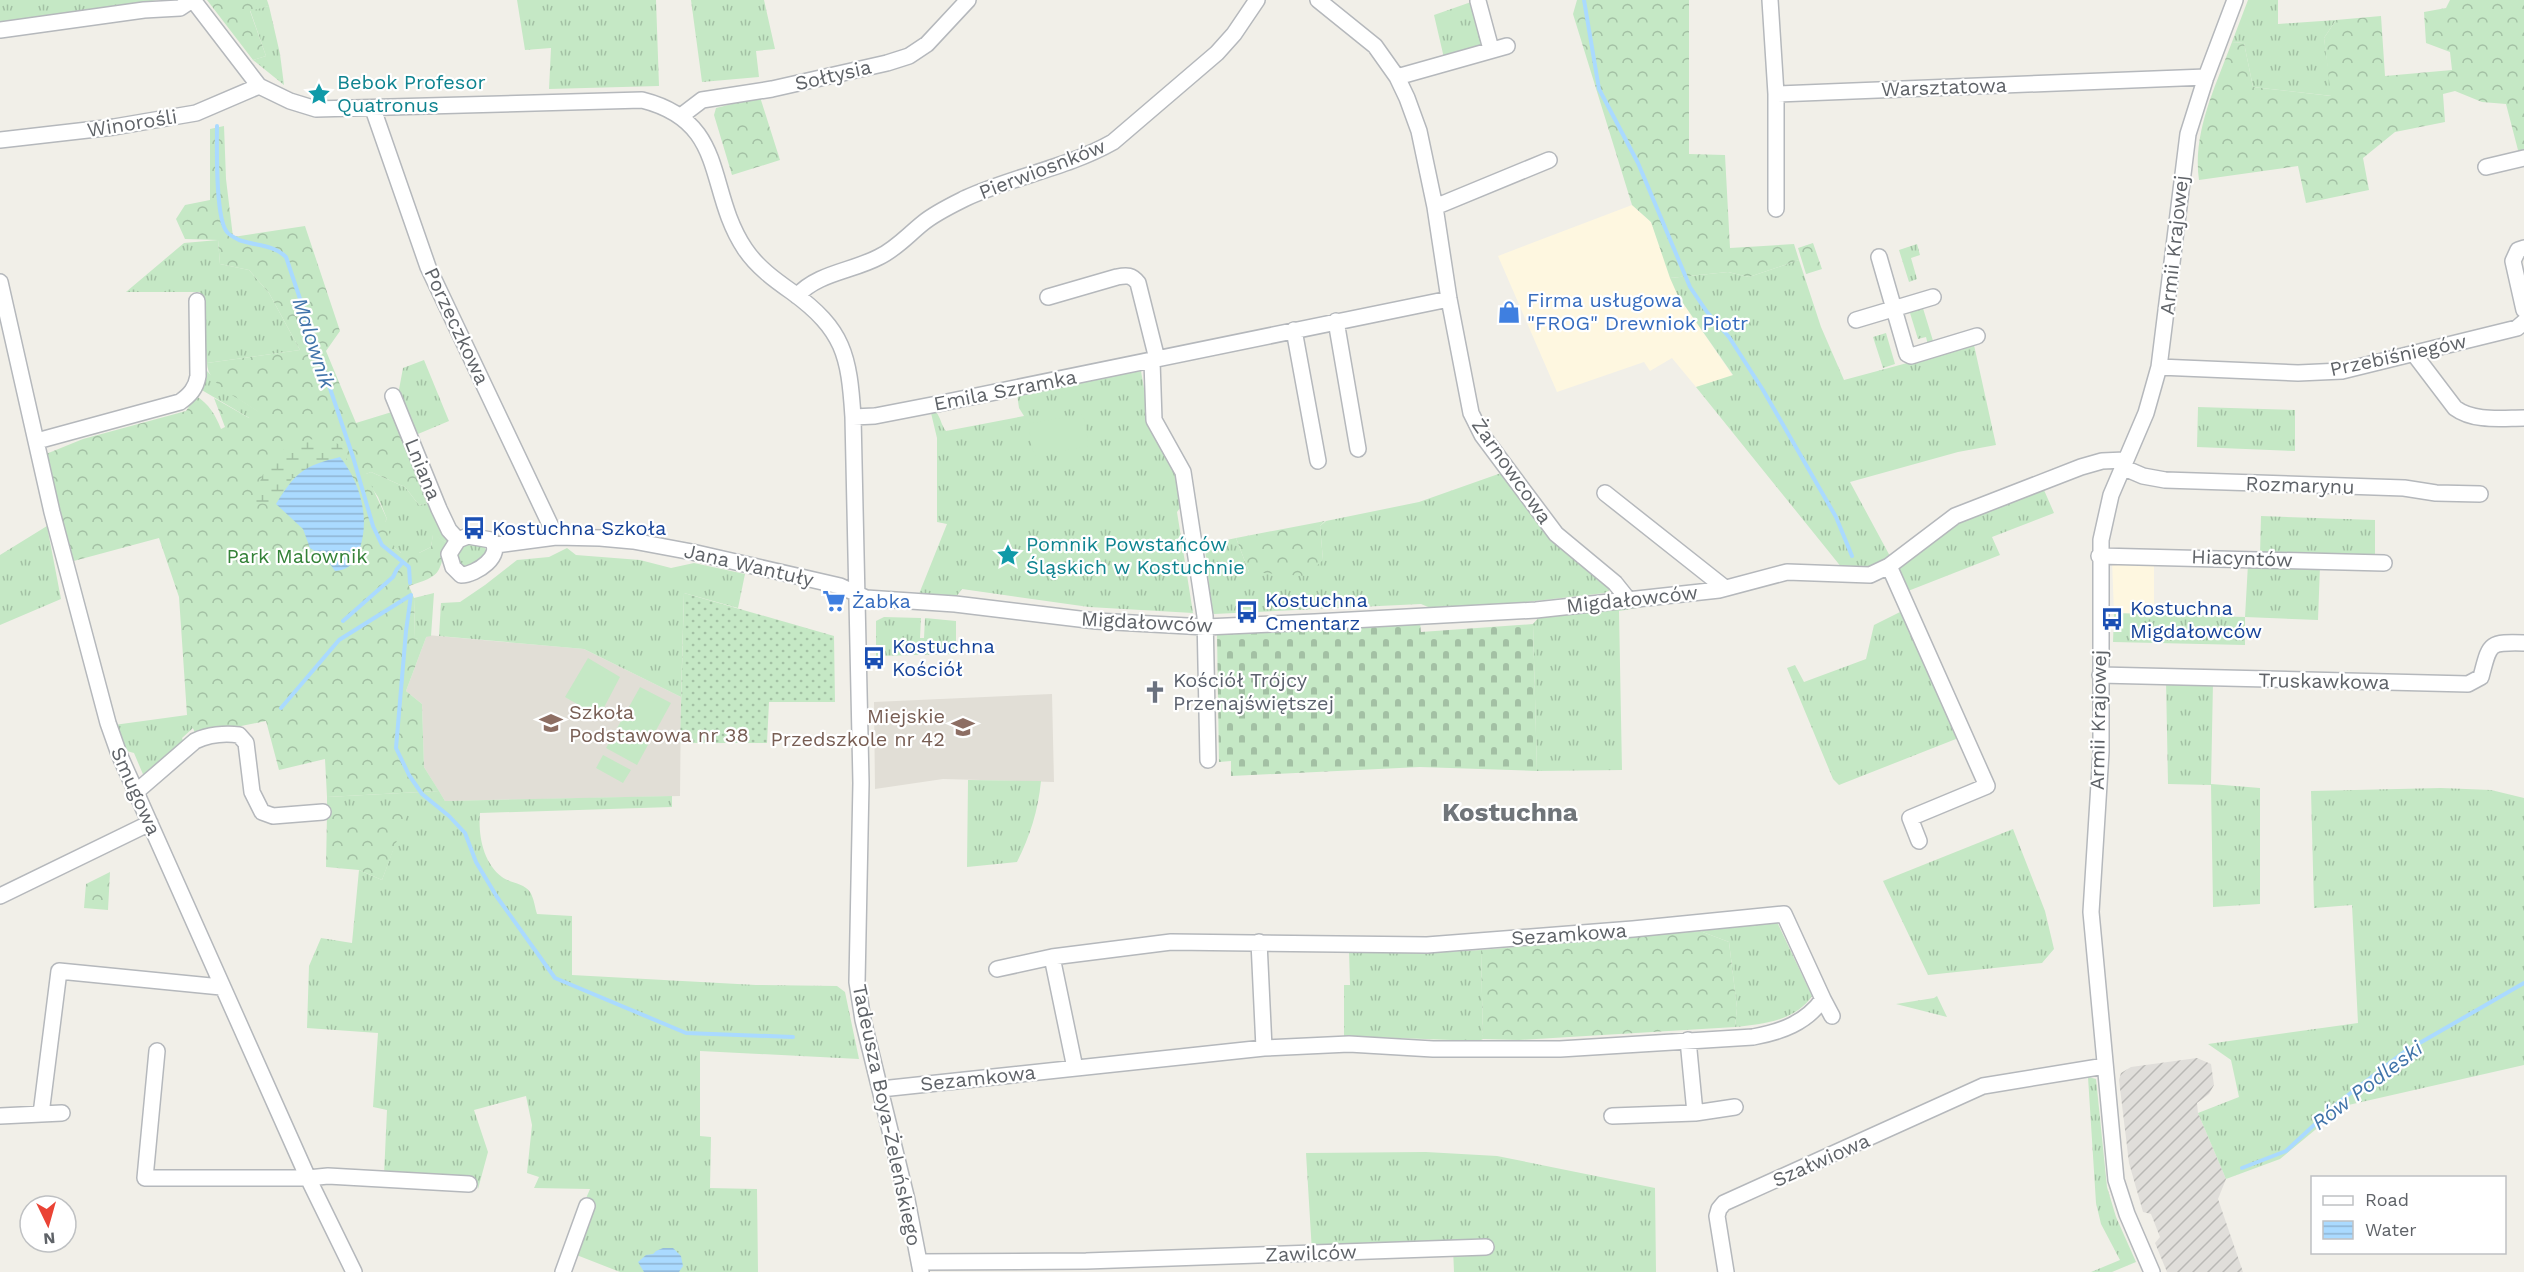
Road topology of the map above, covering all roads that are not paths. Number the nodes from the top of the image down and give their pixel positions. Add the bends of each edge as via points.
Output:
1 (164, 0) edge
2 (193, 0) edge
3 (968, 0) edge
4 (1257, 0) edge
5 (1318, 0) edge
6 (1770, 0) edge
7 (2235, 0) edge
8 (1478, 1) edge
9 (144, 10) junction
10 (0, 30) edge
11 (1507, 46) dead end
12 (1491, 49) junction
13 (1397, 77) junction
14 (2206, 77) junction
15 (260, 86) junction
16 (1776, 94) junction
17 (373, 109) junction
18 (681, 116) junction
19 (0, 140) edge
20 (2524, 158) edge
21 (1549, 160) dead end
22 (2486, 167) dead end
23 (1435, 207) junction
24 (1776, 210) dead end
25 (2524, 248) edge
26 (1879, 257) dead end
27 (0, 282) edge
28 (797, 296) junction
29 (1047, 297) dead end
30 (1933, 297) dead end
31 (1449, 299) junction
32 (197, 301) dead end
33 (1893, 309) junction
34 (2524, 309) edge
35 (1856, 320) dead end
36 (1336, 321) junction
37 (2524, 322) edge
38 (1294, 330) junction
39 (1977, 336) dead end
40 (2414, 354) junction
41 (1154, 360) junction
42 (2159, 367) junction
43 (393, 396) dead end
44 (853, 417) junction
45 (2524, 418) edge
46 (37, 441) junction
47 (1358, 449) dead end
48 (1318, 461) dead end
49 (2124, 463) junction
50 (1605, 493) dead end
51 (2480, 494) dead end
52 (556, 537) junction
53 (458, 540) junction
54 (496, 545) junction
55 (2099, 556) junction
56 (2385, 563) dead end
57 (1889, 566) junction
58 (1725, 588) junction
59 (857, 594) junction
60 (1627, 598) junction
61 (1206, 627) junction
62 (2524, 643) edge
63 (2100, 675) junction
64 (1208, 760) dead end
65 (136, 792) junction
66 (323, 812) dead end
67 (150, 823) junction
68 (1919, 841) dead end
69 (0, 896) edge
70 (1259, 942) junction
71 (1052, 957) junction
72 (998, 969) dead end
73 (221, 987) junction
74 (1823, 999) junction
75 (1832, 1016) dead end
76 (1688, 1040) junction
77 (1264, 1048) junction
78 (157, 1051) dead end
79 (2105, 1066) junction
80 (1075, 1068) junction
81 (881, 1089) junction
82 (1735, 1107) dead end
83 (62, 1113) dead end
84 (1695, 1113) junction
85 (41, 1114) junction
86 (0, 1116) edge
87 (1612, 1116) dead end
88 (308, 1178) junction
89 (469, 1184) dead end
90 (587, 1206) dead end
91 (1486, 1247) dead end
92 (920, 1267) edge
93 (354, 1272) edge
94 (563, 1272) edge
95 (1726, 1272) edge
96 (2152, 1272) edge

1 - 9 street
2 - 9 street via 180,8
2 - 15 street, Tadeusza Boya-Żeleńskiego
3 - 18 street, Sołtysia via 927,44 909,56 772,89 702,100
4 - 28 street, Pierwiosnków via 1216,53 1113,142 1093,153 997,184 964,199 924,222 884,255 818,280
5 - 13 street, Żarnowcowa via 1375,46
6 - 16 street
7 - 14 street, Armii Krajowej
8 - 12 street
9 - 10 street
11 - 12 street
12 - 13 street
13 - 23 street, Żarnowcowa via 1419,131
14 - 16 street, Warsztatowa
14 - 42 street, Armii Krajowej via 2185,150
15 - 17 street, Tadeusza Boya-Żeleńskiego via 316,110
15 - 19 street, Winorośli via 196,113
16 - 24 street
17 - 18 street, Tadeusza Boya-Żeleńskiego via 642,100
17 - 52 street, Porzeczkowa via 428,267
18 - 28 street, Tadeusza Boya-Żeleńskiego via 705,146 741,243 766,272
20 - 22 street
21 - 23 street
23 - 31 street, Żarnowcowa
25 - 34 street via 2518,250 2513,261
26 - 33 street
27 - 46 street, Smugowa
28 - 44 street, Tadeusza Boya-Żeleńskiego via 817,311 841,344 849,367
29 - 41 street via 1117,277 1134,278
30 - 33 street
31 - 36 street, Emila Szramka
31 - 60 street, Żarnowcowa via 1472,413 1482,435 1556,534 1615,583
32 - 46 street via 198,376 188,396 180,402
33 - 35 street
33 - 39 street via 1907,354 1911,356
36 - 38 street, Emila Szramka
36 - 47 street
37 - 40 street, Przebiśniegów via 2517,328
38 - 41 street, Emila Szramka
38 - 48 street
40 - 42 street, Przebiśniegów via 2325,372
40 - 45 street via 2463,414
41 - 44 street, Emila Szramka
41 - 61 street via 1155,420 1182,472
42 - 49 street, Armii Krajowej via 2146,413
43 - 53 street, Lniana via 439,509
44 - 59 street, Tadeusza Boya-Żeleńskiego
46 - 65 street, Smugowa via 108,723
49 - 51 street, Rozmarynu via 2143,476 2165,480
49 - 55 street, Armii Krajowej via 2106,510
49 - 57 street, Migdałowców via 2102,461 2081,467 1955,516
50 - 58 street, Migdałowców
52 - 54 street, Jana Wantuły
52 - 59 street, Jana Wantuły via 600,537 692,552 840,586
53 - 54 street, Jana Wantuły via 473,536
53 - 54 street via 449,554 461,575 469,575 492,557
55 - 56 street, Hiacyntów
55 - 63 street, Armii Krajowej
57 - 58 street, Migdałowców via 1870,574 1779,573
57 - 68 street via 1987,786 1910,818
58 - 60 street, Migdałowców
59 - 61 street, Migdałowców via 881,600 955,604 1096,621
59 - 81 street, Tadeusza Boya-Żeleńskiego via 861,783 857,982
60 - 61 street, Migdałowców via 1536,610
61 - 64 street
62 - 63 street, Truskawkowa via 2498,642 2488,650 2481,677 2468,684
63 - 79 street, Armii Krajowej via 2101,752 2091,904
65 - 66 street via 195,741 232,734 246,743 252,792 262,812 273,816
65 - 67 street, Smugowa
67 - 69 street
67 - 73 street, Smugowa
70 - 71 street, Sezamkowa via 1171,942
70 - 74 street, Sezamkowa via 1427,945 1784,914
70 - 77 street
71 - 72 street, Sezamkowa
71 - 80 street
73 - 85 street via 59,971
73 - 88 street, Smugowa
74 - 75 street, Sezamkowa
74 - 76 street, Sezamkowa via 1814,1012 1776,1033
76 - 77 street, Sezamkowa via 1560,1049 1433,1049 1360,1044
76 - 84 street
77 - 80 street, Sezamkowa
78 - 88 street via 145,1178
79 - 95 street, Szałwiowa via 1983,1086 1721,1206 1718,1222
79 - 96 street, Armii Krajowej via 2116,1180
80 - 81 street, Sezamkowa
81 - 92 street, Tadeusza Boya-Żeleńskiego
82 - 84 street
83 - 85 street
84 - 87 street
85 - 86 street
88 - 89 street
88 - 93 street, Smugowa
90 - 94 street
91 - 92 street, Zawilców

